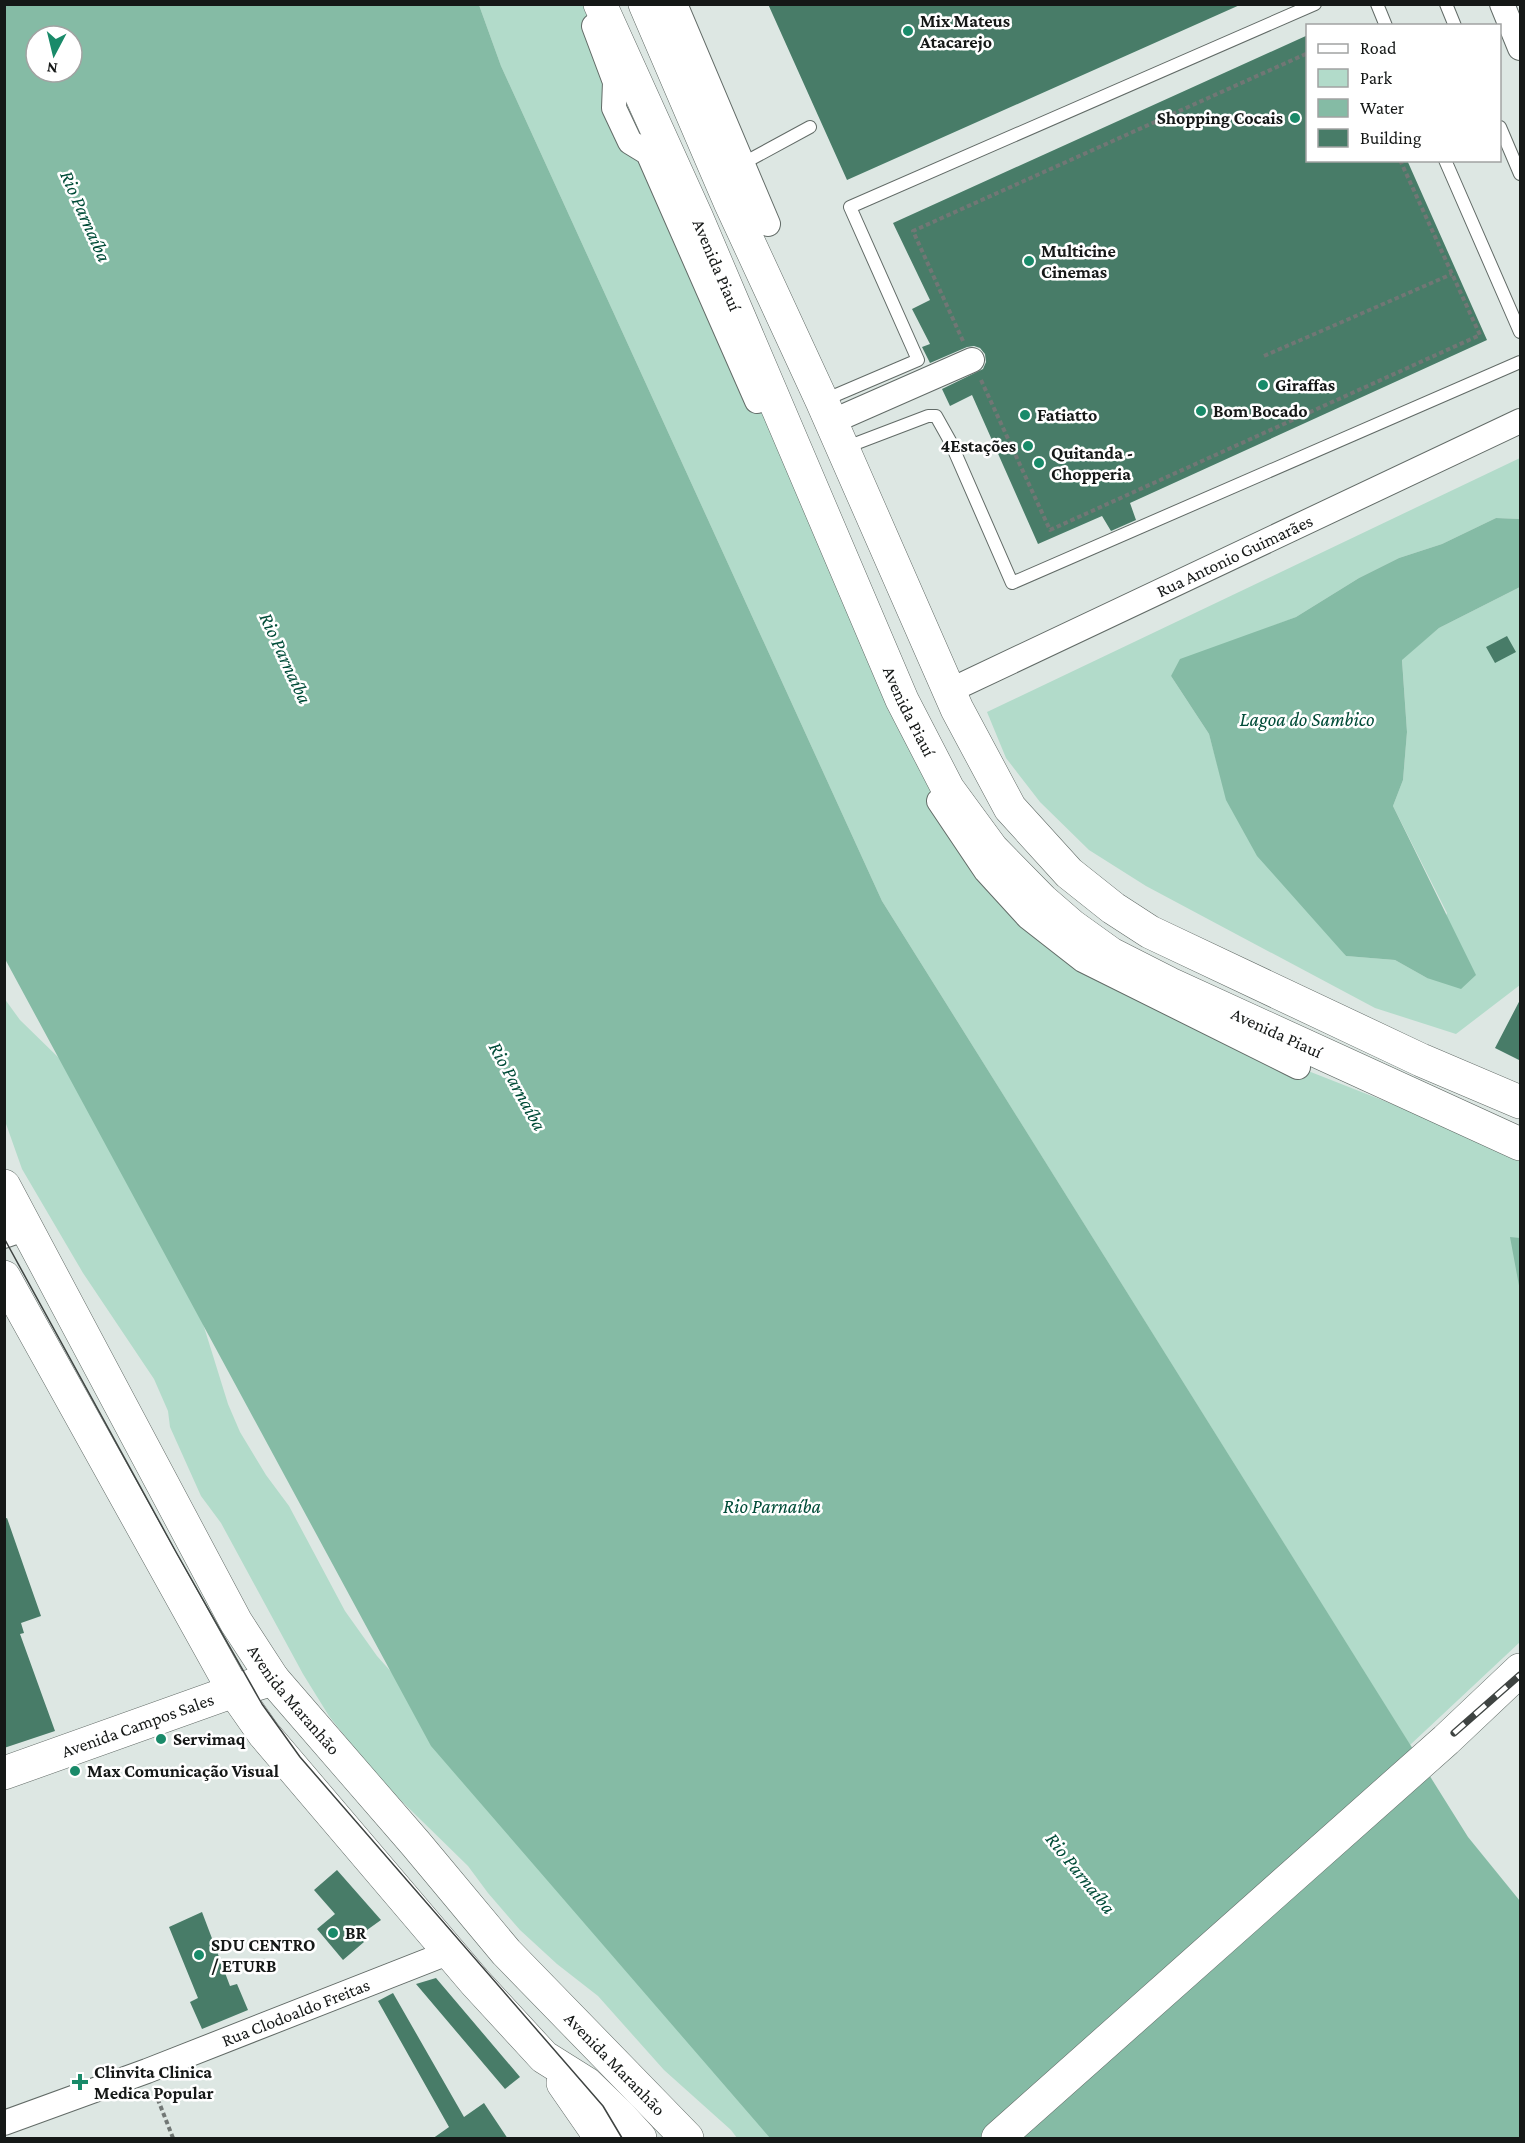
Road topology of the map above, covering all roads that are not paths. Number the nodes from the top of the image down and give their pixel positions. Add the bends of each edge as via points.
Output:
1 (586, 4) edge
2 (600, 4) edge
3 (645, 4) edge
4 (675, 4) edge
5 (1315, 4) edge
6 (1377, 4) edge
7 (1446, 4) edge
8 (1502, 4) edge
9 (1385, 24) edge
10 (1454, 24) edge
11 (1521, 48) edge
12 (810, 127) dead end
13 (1501, 129) edge
14 (1446, 162) edge
15 (731, 170) junction
16 (1521, 174) edge
17 (768, 224) dead end
18 (1521, 332) edge
19 (972, 360) road end
20 (1521, 362) edge
21 (1521, 421) edge
22 (832, 424) junction
23 (949, 691) junction
24 (1298, 1067) dead end
25 (1521, 1102) edge
26 (1521, 1144) edge
27 (4, 1186) edge
28 (16, 1232) edge
29 (4, 1277) edge
30 (1521, 1670) edge
31 (273, 1679) junction
32 (234, 1691) junction
33 (4, 1773) edge
34 (450, 1952) junction
35 (544, 2057) junction
36 (4, 2123) edge
37 (680, 2135) edge
38 (601, 2139) edge
39 (639, 2139) edge
40 (998, 2139) edge

1 - 24 street via 615,82 615,108 630,142 648,153 908,745 946,814 986,871 1028,917 1083,960
2 - 26 main road, Avenida Piauí via 701,227 902,700 948,789 992,849 1057,913 1111,954
3 - 15 main road, Avenida Piauí
4 - 15 street
5 - 22 lane via 850,207 918,360
6 - 9 lane
7 - 10 lane
8 - 11 street
12 - 15 lane
13 - 16 lane
14 - 18 lane
15 - 17 street
15 - 22 main road, Avenida Piauí
19 - 22 street
20 - 22 lane via 1012,583 936,416
21 - 23 street, Rua Antonio Guimarães
22 - 23 main road, Avenida Piauí
23 - 25 main road, Avenida Piauí via 1010,808 1069,873 1113,908 1150,932 1421,1060
27 - 28 main road, Avenida Maranhão
28 - 31 main road, Avenida Maranhão via 236,1622
29 - 32 main road, Avenida Maranhão
30 - 40 main road
31 - 32 main road, Avenida Campos Sales
31 - 37 main road, Avenida Maranhão via 506,1952
32 - 33 main road, Avenida Campos Sales
32 - 34 main road, Avenida Maranhão via 264,1734
34 - 35 main road, Avenida Maranhão
34 - 36 street, Rua Clodoaldo Freitas
35 - 38 main road
35 - 39 main road, Avenida Maranhão via 587,2084

